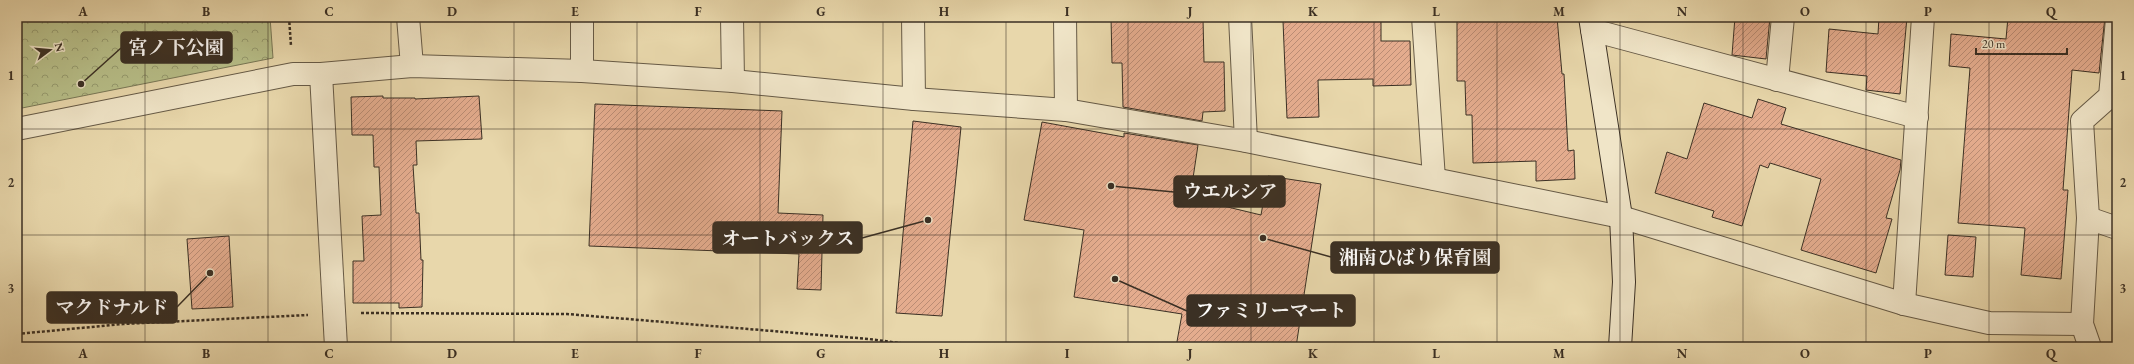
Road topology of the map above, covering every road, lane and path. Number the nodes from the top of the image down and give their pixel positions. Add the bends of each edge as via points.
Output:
1 (408, 17) edge
2 (582, 17) edge
3 (732, 17) edge
4 (913, 17) edge
5 (1065, 17) edge
6 (1240, 17) edge
7 (1423, 17) edge
8 (1784, 17) edge
9 (1923, 17) edge
10 (2117, 19) edge
11 (1591, 23) edge
12 (412, 66) junction
13 (582, 71) junction
14 (321, 74) junction
15 (1777, 80) junction
16 (733, 81) junction
17 (914, 99) junction
18 (1066, 110) junction
19 (1917, 117) junction
20 (17, 129) edge
21 (1246, 141) junction
22 (1434, 179) junction
23 (1621, 217) junction
24 (2088, 218) junction
25 (2117, 228) edge
26 (1904, 304) junction
27 (334, 313) junction
28 (2082, 324) junction
29 (17, 334) edge
30 (336, 347) edge
31 (929, 347) edge
32 (1620, 347) edge
33 (2090, 347) edge

1 - 12 street
2 - 13 street
3 - 16 street
4 - 17 street
5 - 18 street
6 - 21 street
7 - 22 street
8 - 15 street
9 - 19 street
10 - 24 street via 2110,96 2082,121
11 - 15 street
11 - 23 street
12 - 13 street
12 - 14 street
13 - 16 street
14 - 20 street via 293,74
14 - 27 street
15 - 19 street
16 - 17 street
17 - 18 street
18 - 21 street
19 - 26 street
21 - 22 street
22 - 23 street
23 - 26 street
23 - 32 street via 1624,282
24 - 25 street
24 - 28 street
26 - 28 street via 1990,323
27 - 29 path via 124,324
27 - 30 street
27 - 31 path via 567,314 869,339
28 - 33 street

